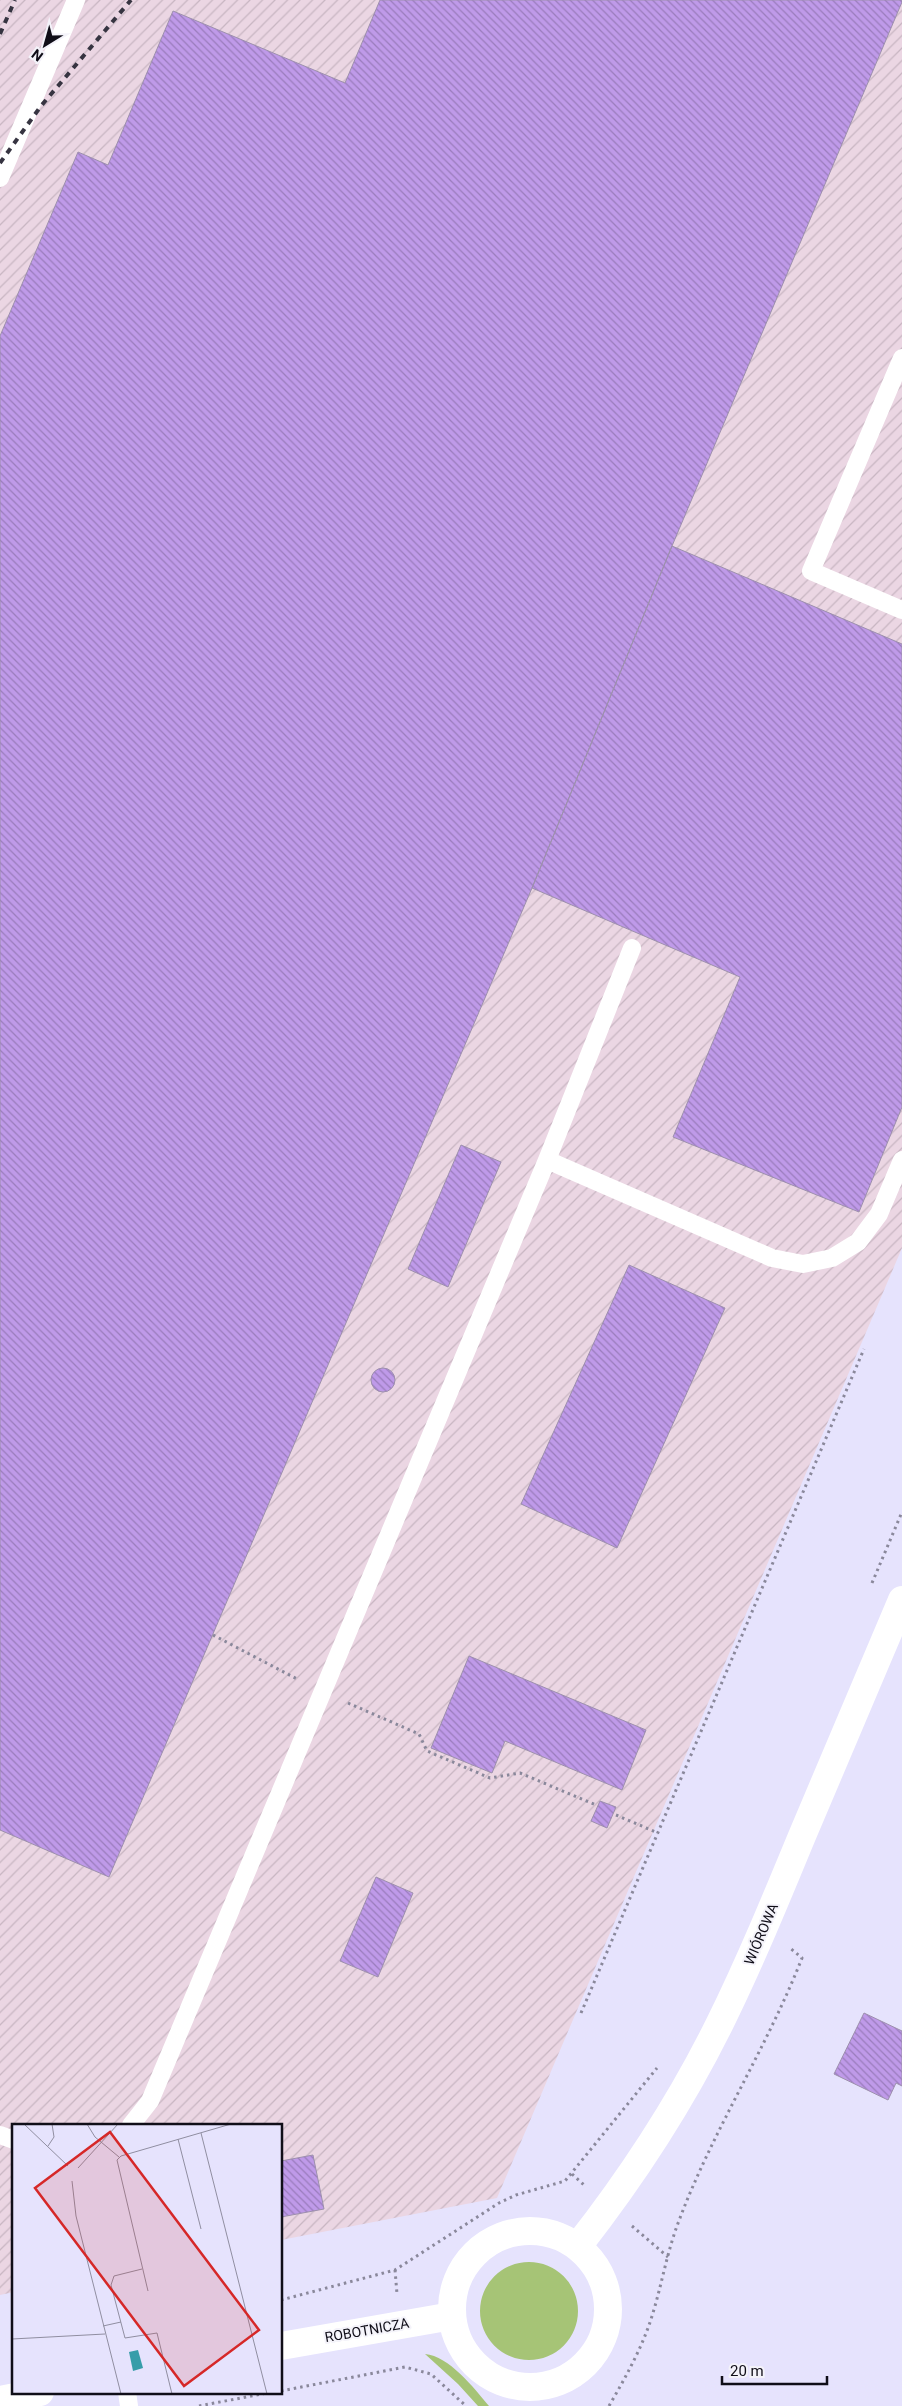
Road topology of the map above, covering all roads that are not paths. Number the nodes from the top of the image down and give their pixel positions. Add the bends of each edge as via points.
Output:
1 (76, 0) edge
2 (0, 178) edge
3 (902, 358) edge
4 (902, 610) edge
5 (632, 948) dead end
6 (547, 1160) junction
7 (902, 1160) edge
8 (902, 1600) edge
9 (132, 2124) edge
10 (0, 2135) edge
11 (12, 2139) edge
12 (578, 2246) junction
13 (452, 2316) junction
14 (282, 2346) edge
15 (30, 2394) edge
16 (524, 2396) edge
17 (0, 2400) edge

1 - 2 lane
3 - 4 lane via 811,571
5 - 6 lane
6 - 7 lane via 772,1258 803,1264 832,1258 858,1242 879,1214
6 - 9 lane via 150,2101
8 - 12 street, WIÓROWA via 720,2025 682,2094 609,2206
10 - 11 lane
12 - 13 street via 562,2237 534,2230 496,2238 478,2250 463,2269 456,2284
12 - 16 street via 597,2267 608,2292 609,2315 604,2336 594,2356 576,2373
13 - 14 street, ROBOTNICZA
13 - 16 street via 461,2344 477,2366
15 - 17 street

